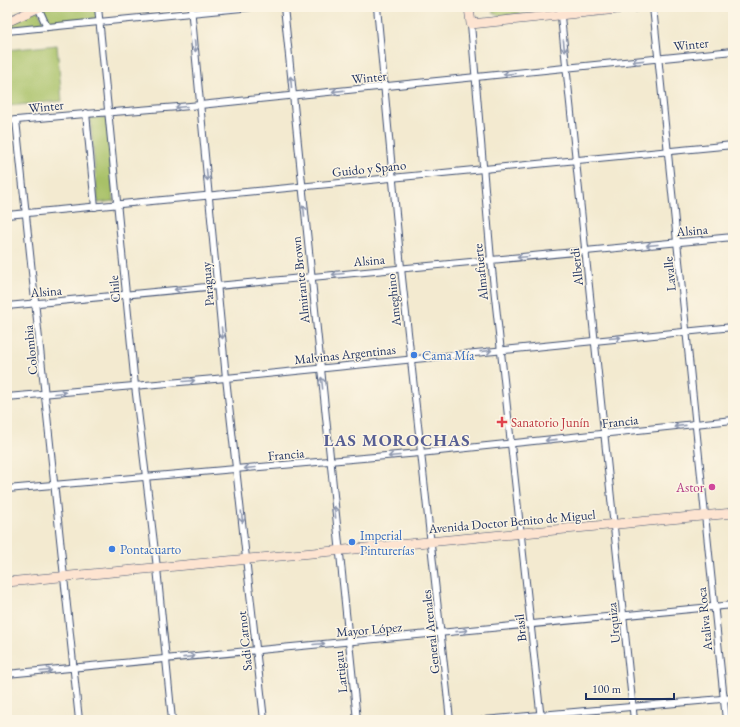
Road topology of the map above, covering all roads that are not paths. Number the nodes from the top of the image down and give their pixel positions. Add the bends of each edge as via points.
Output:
1 (39, 7) edge
2 (98, 7) edge
3 (252, 7) edge
4 (284, 7) edge
5 (377, 7) edge
6 (469, 7) edge
7 (637, 7) edge
8 (653, 7) edge
9 (192, 10) edge
10 (561, 11) edge
11 (7, 22) edge
12 (100, 22) junction
13 (471, 24) junction
14 (47, 27) junction
15 (7, 31) edge
16 (733, 51) edge
17 (658, 58) junction
18 (567, 68) junction
19 (475, 77) junction
20 (385, 86) junction
21 (293, 96) junction
22 (201, 105) junction
23 (86, 113) junction
24 (109, 114) junction
25 (16, 120) junction
26 (7, 121) edge
27 (733, 145) edge
28 (667, 151) junction
29 (576, 160) junction
30 (483, 168) junction
31 (393, 176) junction
32 (302, 186) junction
33 (209, 196) junction
34 (117, 205) junction
35 (95, 207) junction
36 (27, 213) junction
37 (7, 215) edge
38 (733, 237) edge
39 (677, 242) junction
40 (585, 251) junction
41 (491, 260) junction
42 (401, 268) junction
43 (311, 277) junction
44 (218, 286) junction
45 (126, 294) junction
46 (36, 303) junction
47 (7, 306) edge
48 (733, 327) edge
49 (686, 331) junction
50 (594, 340) junction
51 (501, 349) junction
52 (410, 358) junction
53 (320, 368) junction
54 (226, 378) junction
55 (135, 386) junction
56 (45, 394) junction
57 (7, 397) edge
58 (733, 420) edge
59 (695, 424) junction
60 (604, 434) junction
61 (512, 444) junction
62 (420, 454) junction
63 (330, 461) junction
64 (236, 469) junction
65 (146, 477) junction
66 (55, 485) junction
67 (7, 489) edge
68 (733, 513) edge
69 (704, 516) junction
70 (613, 524) junction
71 (522, 533) junction
72 (431, 542) junction
73 (339, 551) junction
74 (247, 560) junction
75 (157, 568) junction
76 (64, 577) junction
77 (7, 582) edge
78 (733, 605) edge
79 (714, 606) junction
80 (623, 615) junction
81 (531, 624) junction
82 (441, 633) junction
83 (348, 642) junction
84 (257, 650) junction
85 (166, 659) junction
86 (74, 668) junction
87 (7, 674) edge
88 (733, 698) edge
89 (724, 699) junction
90 (633, 707) junction
91 (541, 718) edge
92 (79, 720) edge
93 (172, 720) edge
94 (264, 720) edge
95 (357, 720) edge
96 (450, 720) edge
97 (484, 720) edge
98 (634, 720) edge
99 (726, 720) edge

1 - 11 main road
1 - 14 street
2 - 12 street, Chile
3 - 9 street
21 -> 4 street, Almirante Brown
5 - 20 street, Ameghino
6 - 13 main road, Almafuerte
7 - 10 main road
8 - 17 street, Lavalle
9 - 12 street
9 -> 22 street, Paraguay
10 - 13 main road
10 -> 18 street, Alberdi
12 - 14 street
12 - 24 street, Chile
13 - 19 street, Almafuerte
14 - 15 street
16 - 17 street, Winter
17 -> 18 street, Winter
17 - 28 street, Lavalle
18 -> 19 street, Winter
18 - 29 street, Alberdi
19 - 20 street, Winter
19 - 30 street, Almafuerte
20 -> 21 street, Winter
20 - 31 street, Ameghino
21 - 22 street, Winter
21 - 32 street, Almirante Brown
22 -> 24 street, Winter
22 -> 33 street, Paraguay
23 - 24 street, Winter
23 - 25 street, Winter
23 - 35 street
24 - 34 street, Chile
25 - 26 street, Winter
25 - 36 street, Colombia
27 - 28 street, Guido y Spano
28 - 29 street, Guido y Spano
28 - 39 street, Lavalle
29 - 30 street, Guido y Spano
29 - 40 street, Alberdi
30 - 31 street, Guido y Spano
30 - 41 street, Almafuerte
31 - 32 street, Guido y Spano
31 - 42 street, Ameghino
32 - 33 street, Guido y Spano
43 -> 32 street, Almirante Brown
33 - 34 street, Guido y Spano
33 - 44 street, Paraguay
34 - 35 street, Guido y Spano
34 - 45 street, Chile
35 - 36 street, Guido y Spano
36 - 37 street, Guido y Spano
36 - 46 street, Colombia
38 - 39 street, Alsina
39 -> 40 street, Alsina
39 - 49 street, Lavalle
40 -> 41 street, Alsina
40 - 50 street, Alberdi
41 - 42 street, Alsina
41 - 51 street, Almafuerte
42 -> 43 street, Alsina
42 - 52 street, Ameghino
43 - 44 street, Alsina
43 - 53 street, Almirante Brown
44 -> 45 street, Alsina
44 -> 54 street, Paraguay
45 - 46 street, Alsina
45 - 55 street, Chile
46 - 47 street, Alsina
46 - 56 street, Colombia
48 - 49 street, Malvinas Argentinas
50 -> 49 street, Malvinas Argentinas
49 - 59 street, Lavalle
50 - 51 street, Malvinas Argentinas
50 - 60 street, Alberdi
52 -> 51 street, Malvinas Argentinas
51 - 61 street, Almafuerte
52 - 53 street, Malvinas Argentinas
52 - 62 street, Ameghino
53 - 54 street, Malvinas Argentinas
63 -> 53 street, Almirante Brown
55 -> 54 street, Malvinas Argentinas
54 - 64 street, Paraguay
56 -> 55 street, Malvinas Argentinas
55 - 65 street, Chile
56 - 57 street, Malvinas Argentinas
56 - 66 street, Colombia
58 - 59 street, Francia
59 -> 60 street, Francia
59 - 69 street, Lavalle
60 -> 61 street, Francia
60 - 70 street, Alberdi
61 - 62 street, Francia
61 - 71 street, Almafuerte
62 -> 63 street, Francia
62 - 72 street, Ameghino
63 -> 64 street, Francia
73 -> 63 street, Almirante Brown
64 - 65 street, Francia
64 -> 74 street, Paraguay
65 - 66 street, Francia
65 - 75 street, Chile
66 - 67 street, Francia
66 - 76 street, Colombia
68 - 69 main road, Avenida Doctor Benito de Miguel
69 - 70 main road, Avenida Doctor Benito de Miguel
69 - 79 street, Ataliva Roca
70 - 71 main road, Avenida Doctor Benito de Miguel
70 - 80 street, Urquiza
71 - 72 main road, Avenida Doctor Benito de Miguel
71 - 81 street, Brasil
72 - 73 main road, Avenida Doctor Benito de Miguel
72 - 82 street, General Arenales
73 - 74 main road, Avenida Doctor Benito de Miguel
73 - 83 street, Lartigau
74 - 75 main road, Avenida Doctor Benito de Miguel
74 - 84 street, Sadi Carnot
75 - 76 main road, Avenida Doctor Benito de Miguel
75 - 85 street, Chile
76 - 77 main road, Avenida Doctor Benito de Miguel
76 - 86 street, Colombia
78 - 79 street, Mayor López
79 - 80 street, Mayor López
79 - 89 street, Ataliva Roca
80 - 81 street, Mayor López
80 - 90 street, Urquiza
82 -> 81 street, Mayor López
81 - 91 street, Brasil
82 - 83 street, Mayor López
82 - 96 street, General Arenales
84 -> 83 street, Mayor López
83 - 95 street, Lartigau
85 -> 84 street, Mayor López
84 - 94 street, Sadi Carnot
85 - 86 street, Mayor López
85 - 93 street, Chile
87 -> 86 street, Mayor López
86 - 92 street, Colombia
88 - 89 street
89 - 90 street
89 - 99 street, Ataliva Roca
90 - 91 street
90 - 98 street, Urquiza
91 - 97 street

